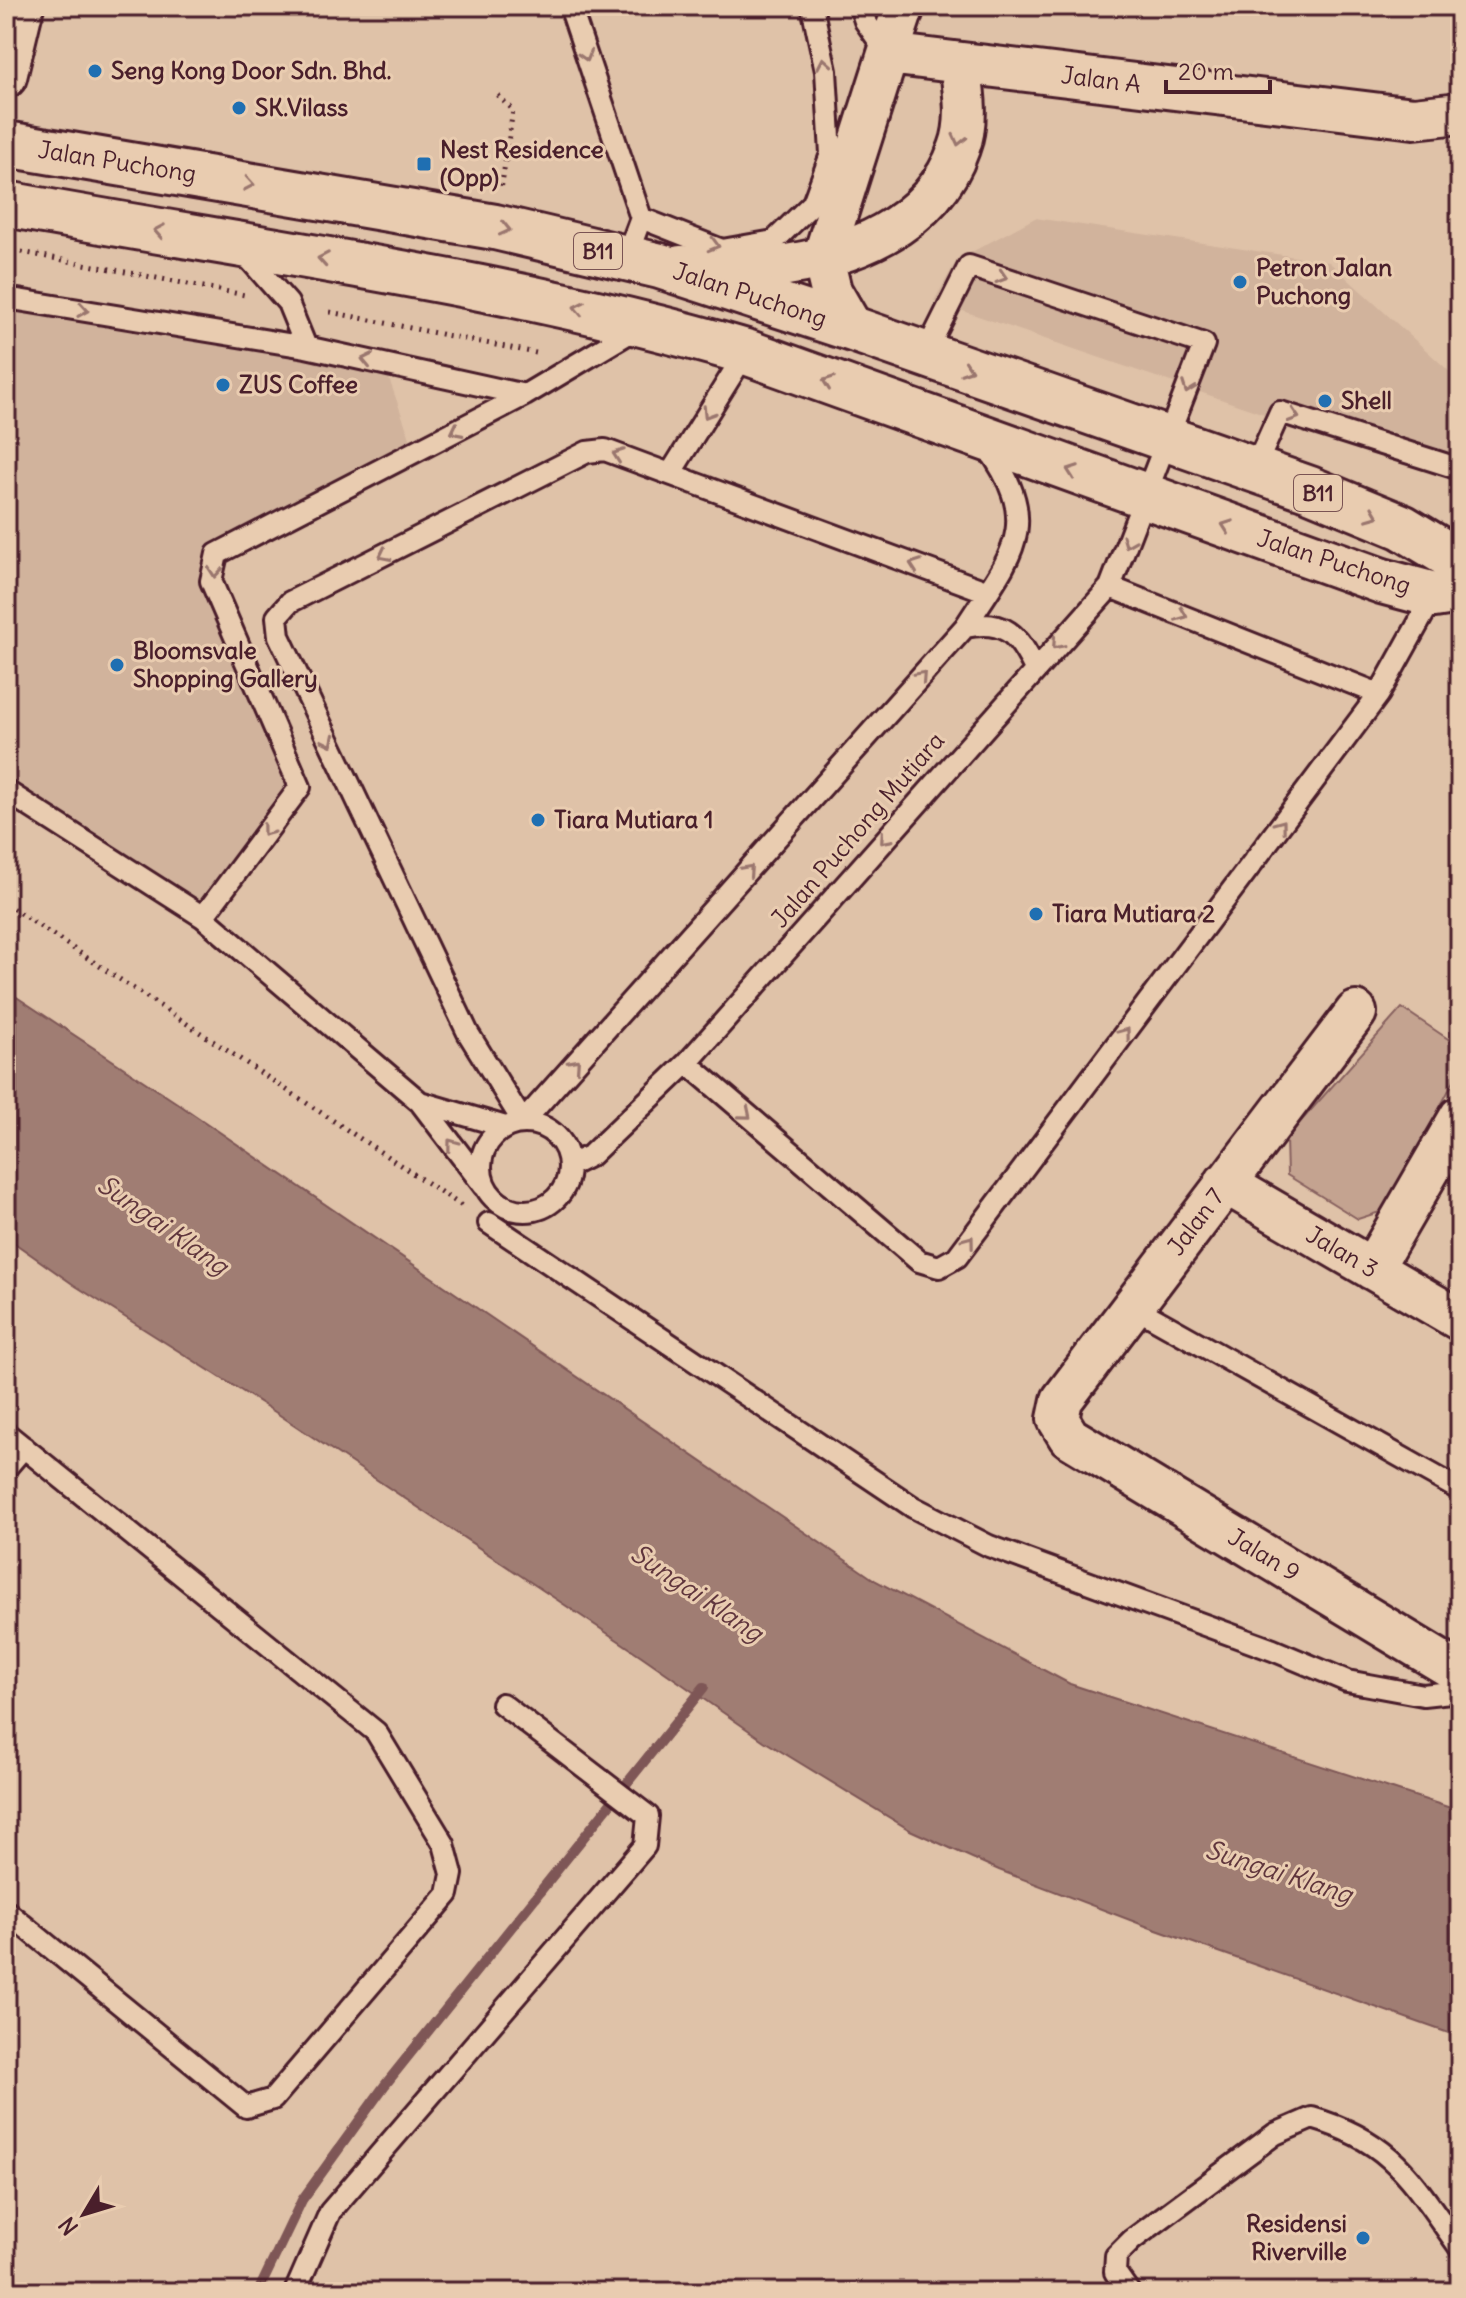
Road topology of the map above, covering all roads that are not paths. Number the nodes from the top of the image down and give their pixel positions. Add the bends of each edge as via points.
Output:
1 (23, 6) edge
2 (570, 6) edge
3 (812, 6) edge
4 (860, 6) edge
5 (904, 6) edge
6 (888, 54) junction
7 (960, 63) junction
8 (6, 77) edge
9 (1460, 113) edge
10 (6, 144) edge
11 (844, 150) junction
12 (6, 204) edge
13 (641, 218) junction
14 (236, 244) junction
15 (823, 258) junction
16 (643, 262) junction
17 (6, 298) edge
18 (646, 323) junction
19 (853, 329) junction
20 (306, 347) junction
21 (746, 352) junction
22 (925, 354) junction
23 (525, 395) junction
24 (980, 438) junction
25 (1168, 440) junction
26 (1460, 469) edge
27 (1254, 470) junction
28 (670, 474) junction
29 (1145, 497) junction
30 (1451, 583) edge
31 (1110, 587) junction
32 (988, 592) junction
33 (965, 627) junction
34 (1035, 669) junction
35 (1379, 694) junction
36 (6, 791) edge
37 (203, 917) junction
38 (1356, 1012) dead end
39 (687, 1063) junction
40 (420, 1102) junction
41 (1460, 1117) edge
42 (514, 1125) junction
43 (569, 1166) junction
44 (1225, 1183) junction
45 (484, 1186) junction
46 (489, 1223) road end
47 (1372, 1269) junction
48 (1132, 1306) junction
49 (1460, 1320) edge
50 (6, 1433) edge
51 (1069, 1437) joint
52 (24, 1447) junction
53 (6, 1468) edge
54 (1460, 1490) edge
55 (1460, 1673) edge
56 (1460, 1691) edge
57 (502, 1704) dead end
58 (6, 1911) edge
59 (1460, 2248) edge
60 (295, 2292) edge
61 (1129, 2292) edge

1 - 8 street
2 -> 13 lane
11 -> 3 lane
4 - 6 lane
5 - 6 street
6 - 7 street, Jalan A
6 - 11 street
7 - 9 street, Jalan A via 1414,118
7 -> 15 street via 966,103 959,148 942,180 919,210 882,237
10 -> 16 main road, Jalan Puchong / B11 via 495,227
13 -> 11 lane via 722,250 774,241 813,203
11 - 15 street
14 -> 12 main road, Jalan Puchong
13 - 16 lane
18 -> 14 main road, Jalan Puchong via 482,287
14 - 20 lane via 288,303
15 - 16 street via 769,267
15 - 19 street via 831,291
16 - 19 main road, Jalan Puchong / B11
17 -> 20 lane
18 - 21 main road, Jalan Puchong
18 - 23 lane
19 - 22 main road, Jalan Puchong / B11
23 -> 20 lane
24 -> 21 main road, Jalan Puchong
21 -> 28 lane
22 -> 25 main road, Jalan Puchong / B11
22 -> 25 lane, Jalan Puchong Mutiara via 969,266 1204,344
23 -> 37 lane via 217,554 211,581 300,787
29 -> 24 main road, Jalan Puchong
24 - 32 lane via 1001,467 1020,525
25 - 27 main road, Jalan Puchong / B11
25 - 29 lane, Jalan Puchong Mutiara
27 -> 26 lane via 1280,412
27 -> 30 main road, Jalan Puchong / B11 via 1402,527
32 -> 28 lane
28 -> 42 lane via 605,450 587,452 290,602 277,617 279,636
30 -> 29 main road, Jalan Puchong via 1382,581
29 -> 31 lane, Jalan Puchong Mutiara
30 - 35 lane
31 -> 34 lane, Jalan Puchong Mutiara
31 -> 35 lane
32 - 33 lane
33 - 34 lane via 1004,627 1025,648
42 -> 33 lane
34 -> 39 lane, Jalan Puchong Mutiara
39 -> 35 lane via 919,1261 939,1267 957,1257
36 - 37 lane
37 - 40 lane
38 - 44 street, Jalan 7
39 - 43 lane, Jalan Puchong Mutiara via 591,1155
40 - 42 lane
45 -> 40 lane
41 - 47 street
42 - 43 lane via 540,1125 555,1135
42 - 45 lane via 492,1137 483,1151
43 - 45 lane via 567,1183 557,1198 535,1210 509,1209
44 - 47 street, Jalan 3
44 - 48 street, Jalan 7
46 - 56 lane via 913,1507 989,1546 1347,1681 1423,1695
47 - 49 street, Jalan 3
48 - 51 street, Jalan 7 via 1062,1400 1058,1419
48 - 54 lane
50 - 52 lane
51 - 55 street, Jalan 9
52 - 53 lane
52 - 58 lane via 376,1732 444,1844 452,1874 448,1894 273,2099 246,2107
57 - 60 lane via 648,1816 645,1846 330,2212
59 - 61 lane via 1397,2161 1347,2128 1312,2118 1275,2134 1132,2240 1116,2256 1115,2272

